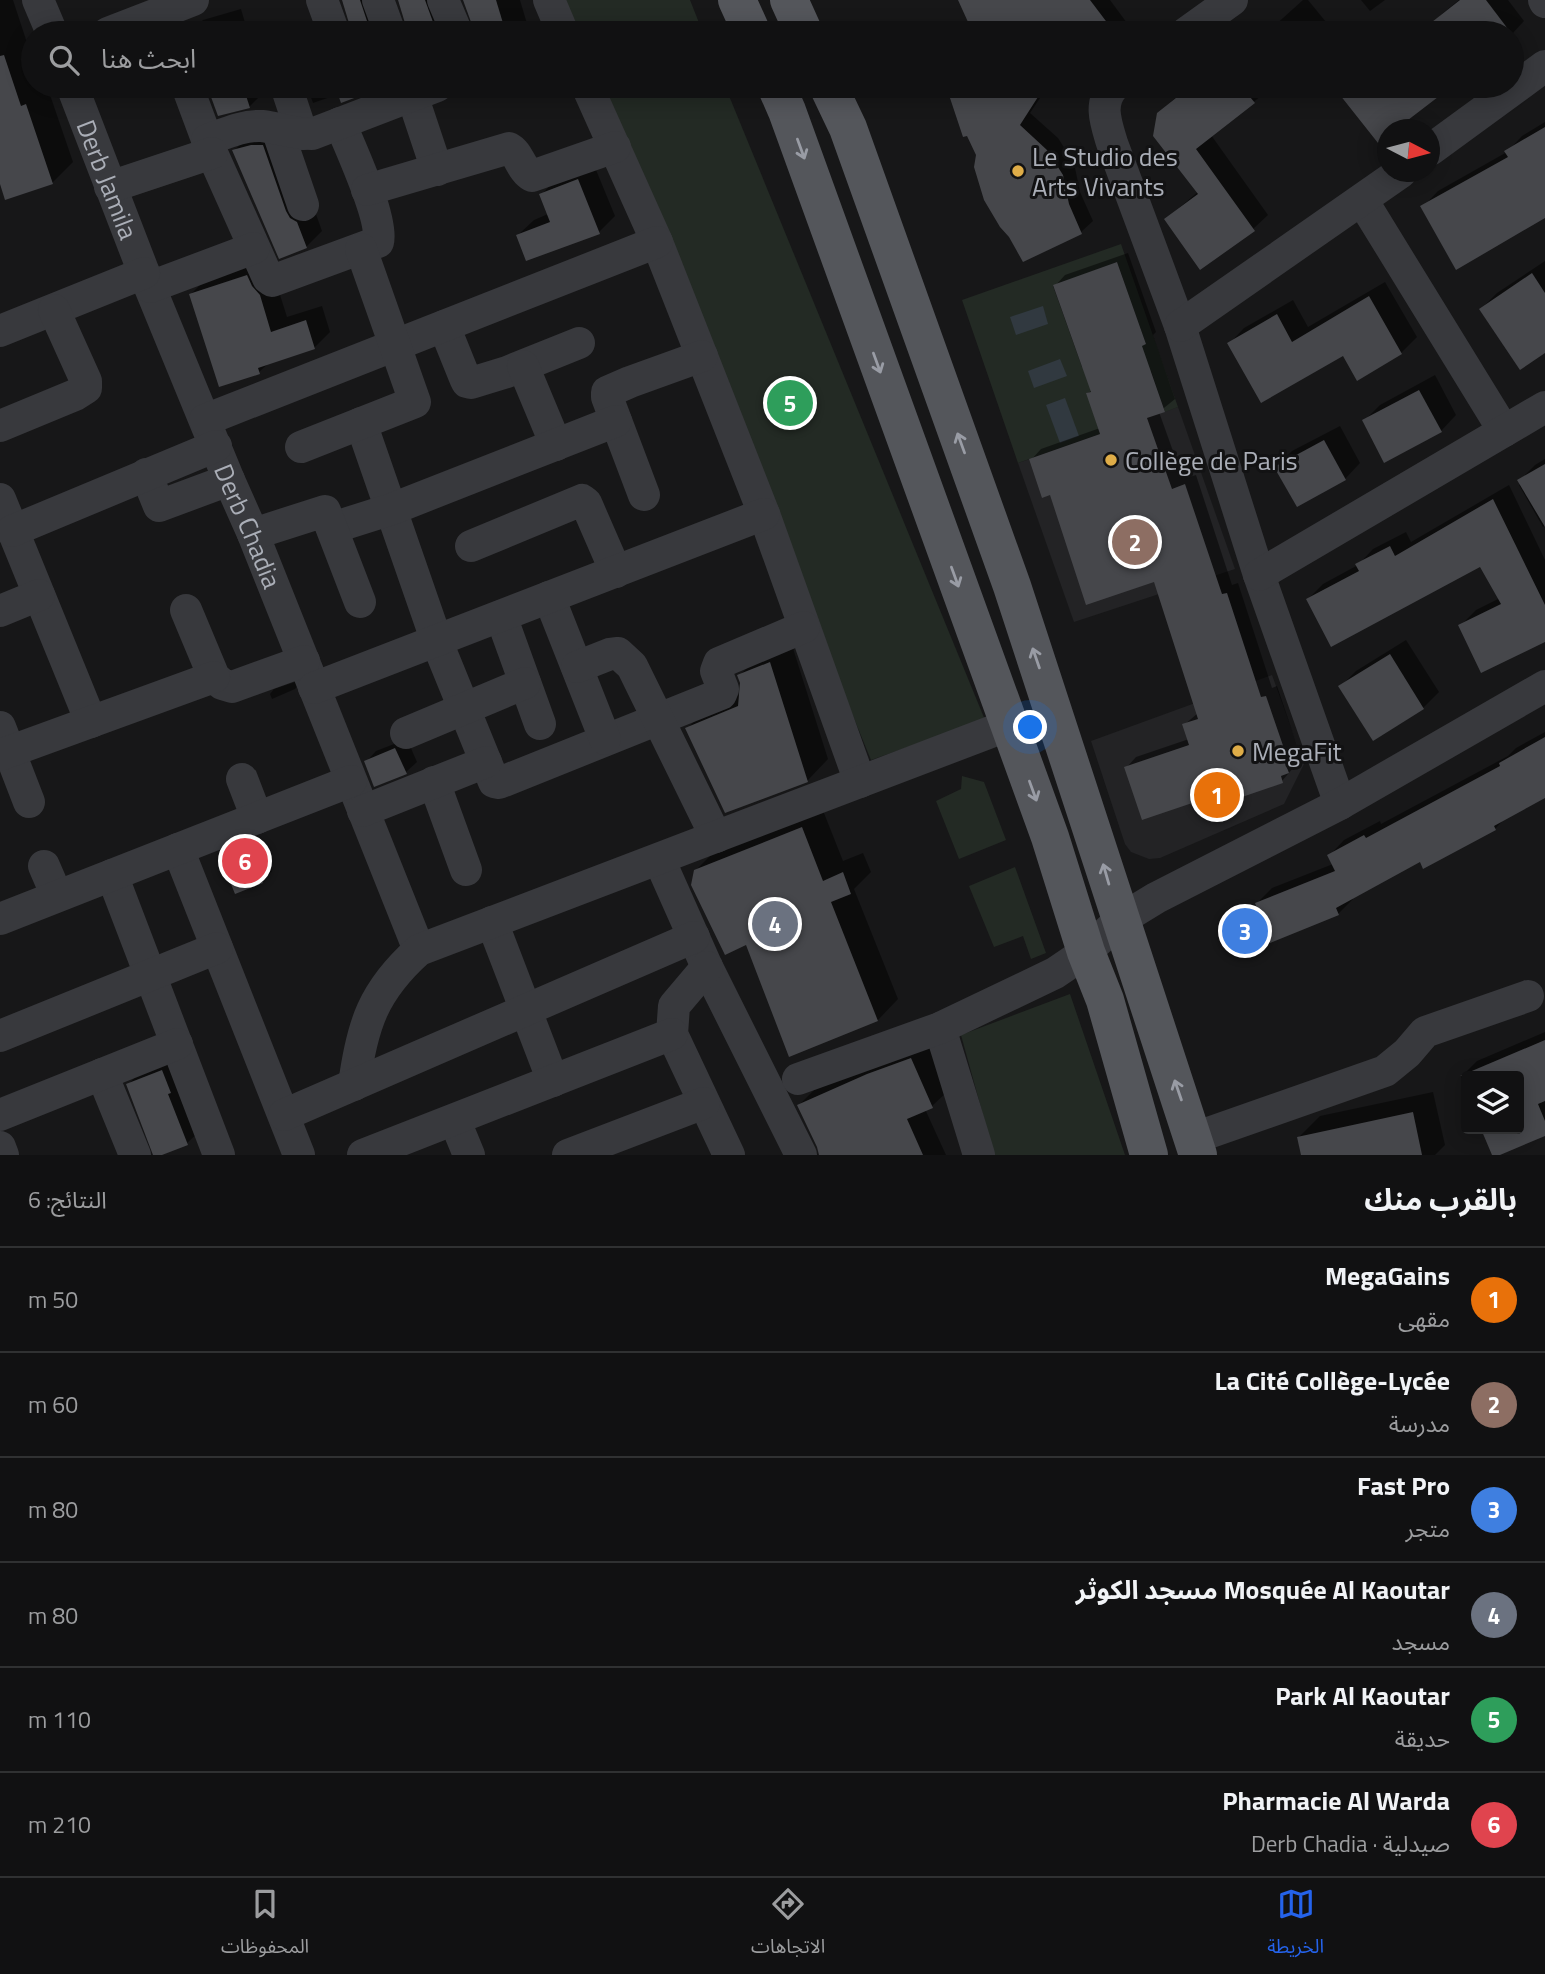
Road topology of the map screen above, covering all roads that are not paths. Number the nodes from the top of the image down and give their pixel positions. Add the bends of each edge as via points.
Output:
1 (38, 0) edge
2 (192, 0) edge
3 (322, 0) edge
4 (378, 0) edge
5 (443, 0) edge
6 (549, 0) edge
7 (737, 0) edge
8 (789, 0) edge
9 (1232, 0) edge
10 (47, 21) edge
11 (166, 21) edge
12 (328, 21) edge
13 (386, 21) edge
14 (452, 21) edge
15 (558, 21) edge
16 (747, 21) edge
17 (799, 21) edge
18 (1203, 21) edge
19 (1545, 65) edge
20 (1524, 81) edge
21 (77, 98) edge
22 (191, 98) edge
23 (287, 98) edge
24 (399, 98) edge
25 (422, 98) edge
26 (593, 98) edge
27 (781, 98) edge
28 (834, 98) edge
29 (1106, 98) edge
30 (1500, 98) edge
31 (340, 123) junction
32 (290, 132) junction
33 (1440, 143) edge
34 (209, 146) junction
35 (615, 147) junction
36 (437, 170) junction
37 (1387, 182) edge
38 (110, 187) junction
39 (367, 190) junction
40 (1362, 200) junction
41 (303, 205) dead end
42 (657, 242) junction
43 (254, 248) junction
44 (360, 250) junction
45 (147, 280) junction
46 (54, 310) junction
47 (444, 326) junction
48 (1180, 326) junction
49 (0, 331) edge
50 (579, 343) dead end
51 (395, 346) junction
52 (702, 356) junction
53 (523, 366) junction
54 (1545, 407) edge
55 (616, 421) junction
56 (361, 423) junction
57 (0, 426) edge
58 (1504, 430) junction
59 (211, 433) junction
60 (555, 445) junction
61 (302, 447) dead end
62 (146, 474) junction
63 (229, 480) junction
64 (644, 495) dead end
65 (0, 499) edge
66 (392, 509) junction
67 (764, 514) junction
68 (332, 528) junction
69 (12, 531) junction
70 (253, 534) junction
71 (471, 546) dead end
72 (616, 572) junction
73 (1259, 575) junction
74 (39, 595) junction
75 (549, 597) junction
76 (360, 602) dead end
77 (186, 610) dead end
78 (0, 611) edge
79 (501, 616) junction
80 (804, 627) junction
81 (437, 642) junction
82 (577, 667) junction
83 (309, 675) junction
84 (214, 677) junction
85 (524, 683) junction
86 (1545, 686) edge
87 (465, 709) junction
88 (659, 718) junction
89 (91, 722) junction
90 (540, 724) dead end
91 (1009, 725) junction
92 (406, 733) dead end
93 (605, 739) junction
94 (3, 744) edge
95 (486, 762) junction
96 (242, 779) dead end
97 (351, 781) junction
98 (434, 782) junction
99 (860, 782) junction
100 (29, 802) dead end
101 (1340, 804) junction
102 (363, 811) junction
103 (257, 818) junction
104 (716, 837) junction
105 (178, 849) junction
106 (659, 859) junction
107 (44, 866) dead end
108 (466, 870) dead end
109 (111, 875) junction
110 (57, 896) junction
111 (0, 919) edge
112 (1120, 920) junction
113 (492, 922) junction
114 (694, 937) junction
115 (217, 948) junction
116 (419, 950) junction
117 (1086, 952) junction
118 (707, 967) junction
119 (150, 975) junction
120 (1528, 996) dead end
121 (525, 1011) junction
122 (940, 1028) junction
123 (672, 1034) junction
124 (0, 1036) edge
125 (177, 1044) junction
126 (102, 1074) junction
127 (797, 1079) dead end
128 (553, 1081) junction
129 (354, 1085) junction
130 (705, 1103) junction
131 (0, 1115) edge
132 (284, 1115) junction
133 (455, 1121) junction
134 (1196, 1146) edge
135 (0, 1147) edge
136 (370, 1154) edge
137 (3, 1155) edge
138 (135, 1155) edge
139 (219, 1155) edge
140 (299, 1155) edge
141 (469, 1155) edge
142 (568, 1155) edge
143 (729, 1155) edge
144 (801, 1155) edge
145 (979, 1155) edge
146 (1149, 1155) edge

1 - 10 street
2 - 11 street
3 - 12 street
4 - 13 street
5 - 14 street
6 - 15 street
7 - 16 main road
8 - 17 main road
9 - 18 street
19 - 20 street
21 - 38 street, Derb Jamila
22 - 34 street
23 - 32 street
24 - 31 street
25 - 36 street
26 - 35 street
27 -> 91 main road
112 -> 28 main road via 1012,586
29 - 48 street via 1107,125
30 - 33 street
31 - 32 street via 312,134
31 - 39 street
32 - 34 street via 260,126 241,128
32 - 41 street
34 - 38 street
34 - 43 street
35 - 36 street via 531,176 509,148
35 - 42 street
36 - 39 street
37 - 40 street
38 - 45 street, Derb Jamila
39 - 44 street via 380,237
40 - 48 street
40 - 58 street
42 - 47 street
42 - 52 street
43 - 44 street via 272,281
43 - 45 street
44 - 51 street
45 - 46 street
45 - 59 street, Derb Chadia
46 - 49 street
46 - 57 street via 86,388
47 - 51 street
47 - 53 street via 467,382
48 - 73 street
50 - 53 street
51 - 56 street via 415,402
51 - 59 street
52 - 55 street via 609,391 606,396
52 - 67 street
53 - 60 street
54 - 58 street
55 - 60 street
55 - 64 street
56 - 61 street
56 - 66 street
58 - 73 street
59 - 62 street
59 - 63 street, Derb Chadia
60 - 66 street
62 - 63 street via 159,506
62 - 69 street
63 - 70 street, Derb Chadia
65 - 69 street
66 - 68 street
66 - 81 street
67 - 72 street
67 - 80 street
68 - 70 street via 323,510
68 - 76 street
69 - 74 street
70 - 83 street, Derb Chadia
71 - 72 street via 582,500
72 - 75 street
73 - 101 street
74 - 78 street
74 - 89 street
75 - 79 street
75 - 82 street
77 - 84 street
79 - 81 street
79 - 85 street
80 - 88 street via 719,663 716,671 723,692
80 - 99 street
81 - 83 street
81 - 87 street
82 - 88 street via 618,653 632,666
82 - 93 street
83 - 84 street via 232,687
83 - 97 street, Derb Chadia
84 - 89 street
85 - 87 street
85 - 90 street
86 - 101 street
87 - 92 street
87 - 95 street
88 - 93 street
88 - 104 street
89 - 94 street
91 - 99 street
91 -> 117 main road
93 - 95 street via 497,783
94 - 100 street
95 - 98 street
96 - 103 street
97 - 102 street, Derb Chadia
97 - 103 street
98 - 102 street
98 - 108 street
99 - 104 street
101 - 112 street
102 - 116 street, Derb Chadia
103 - 105 street
104 - 106 street
105 - 109 street
105 - 115 street
106 - 113 street
106 - 114 street
107 - 110 street
109 - 110 street
109 - 119 street
110 - 111 street
112 - 117 street
134 -> 112 main road
113 - 116 street
113 - 121 street
114 - 118 street
114 - 121 street
115 - 119 street
115 - 132 street
116 - 129 street via 397,970 371,1012 360,1042
117 - 122 street via 1055,973
117 - 146 main road via 1105,1000
118 - 123 street via 674,1006
118 - 144 street
119 - 124 street
119 - 125 street
120 - 134 street via 1424,1032 1407,1054 1385,1071
121 - 128 street
121 - 129 street
122 - 127 street
122 - 145 street
123 - 128 street
123 - 130 street
125 - 126 street
125 - 139 street
126 - 131 street
126 - 138 street
128 - 133 street
129 - 132 street
130 - 142 street
130 - 143 street
132 - 140 street
133 - 136 street
133 - 141 street
135 - 137 street

